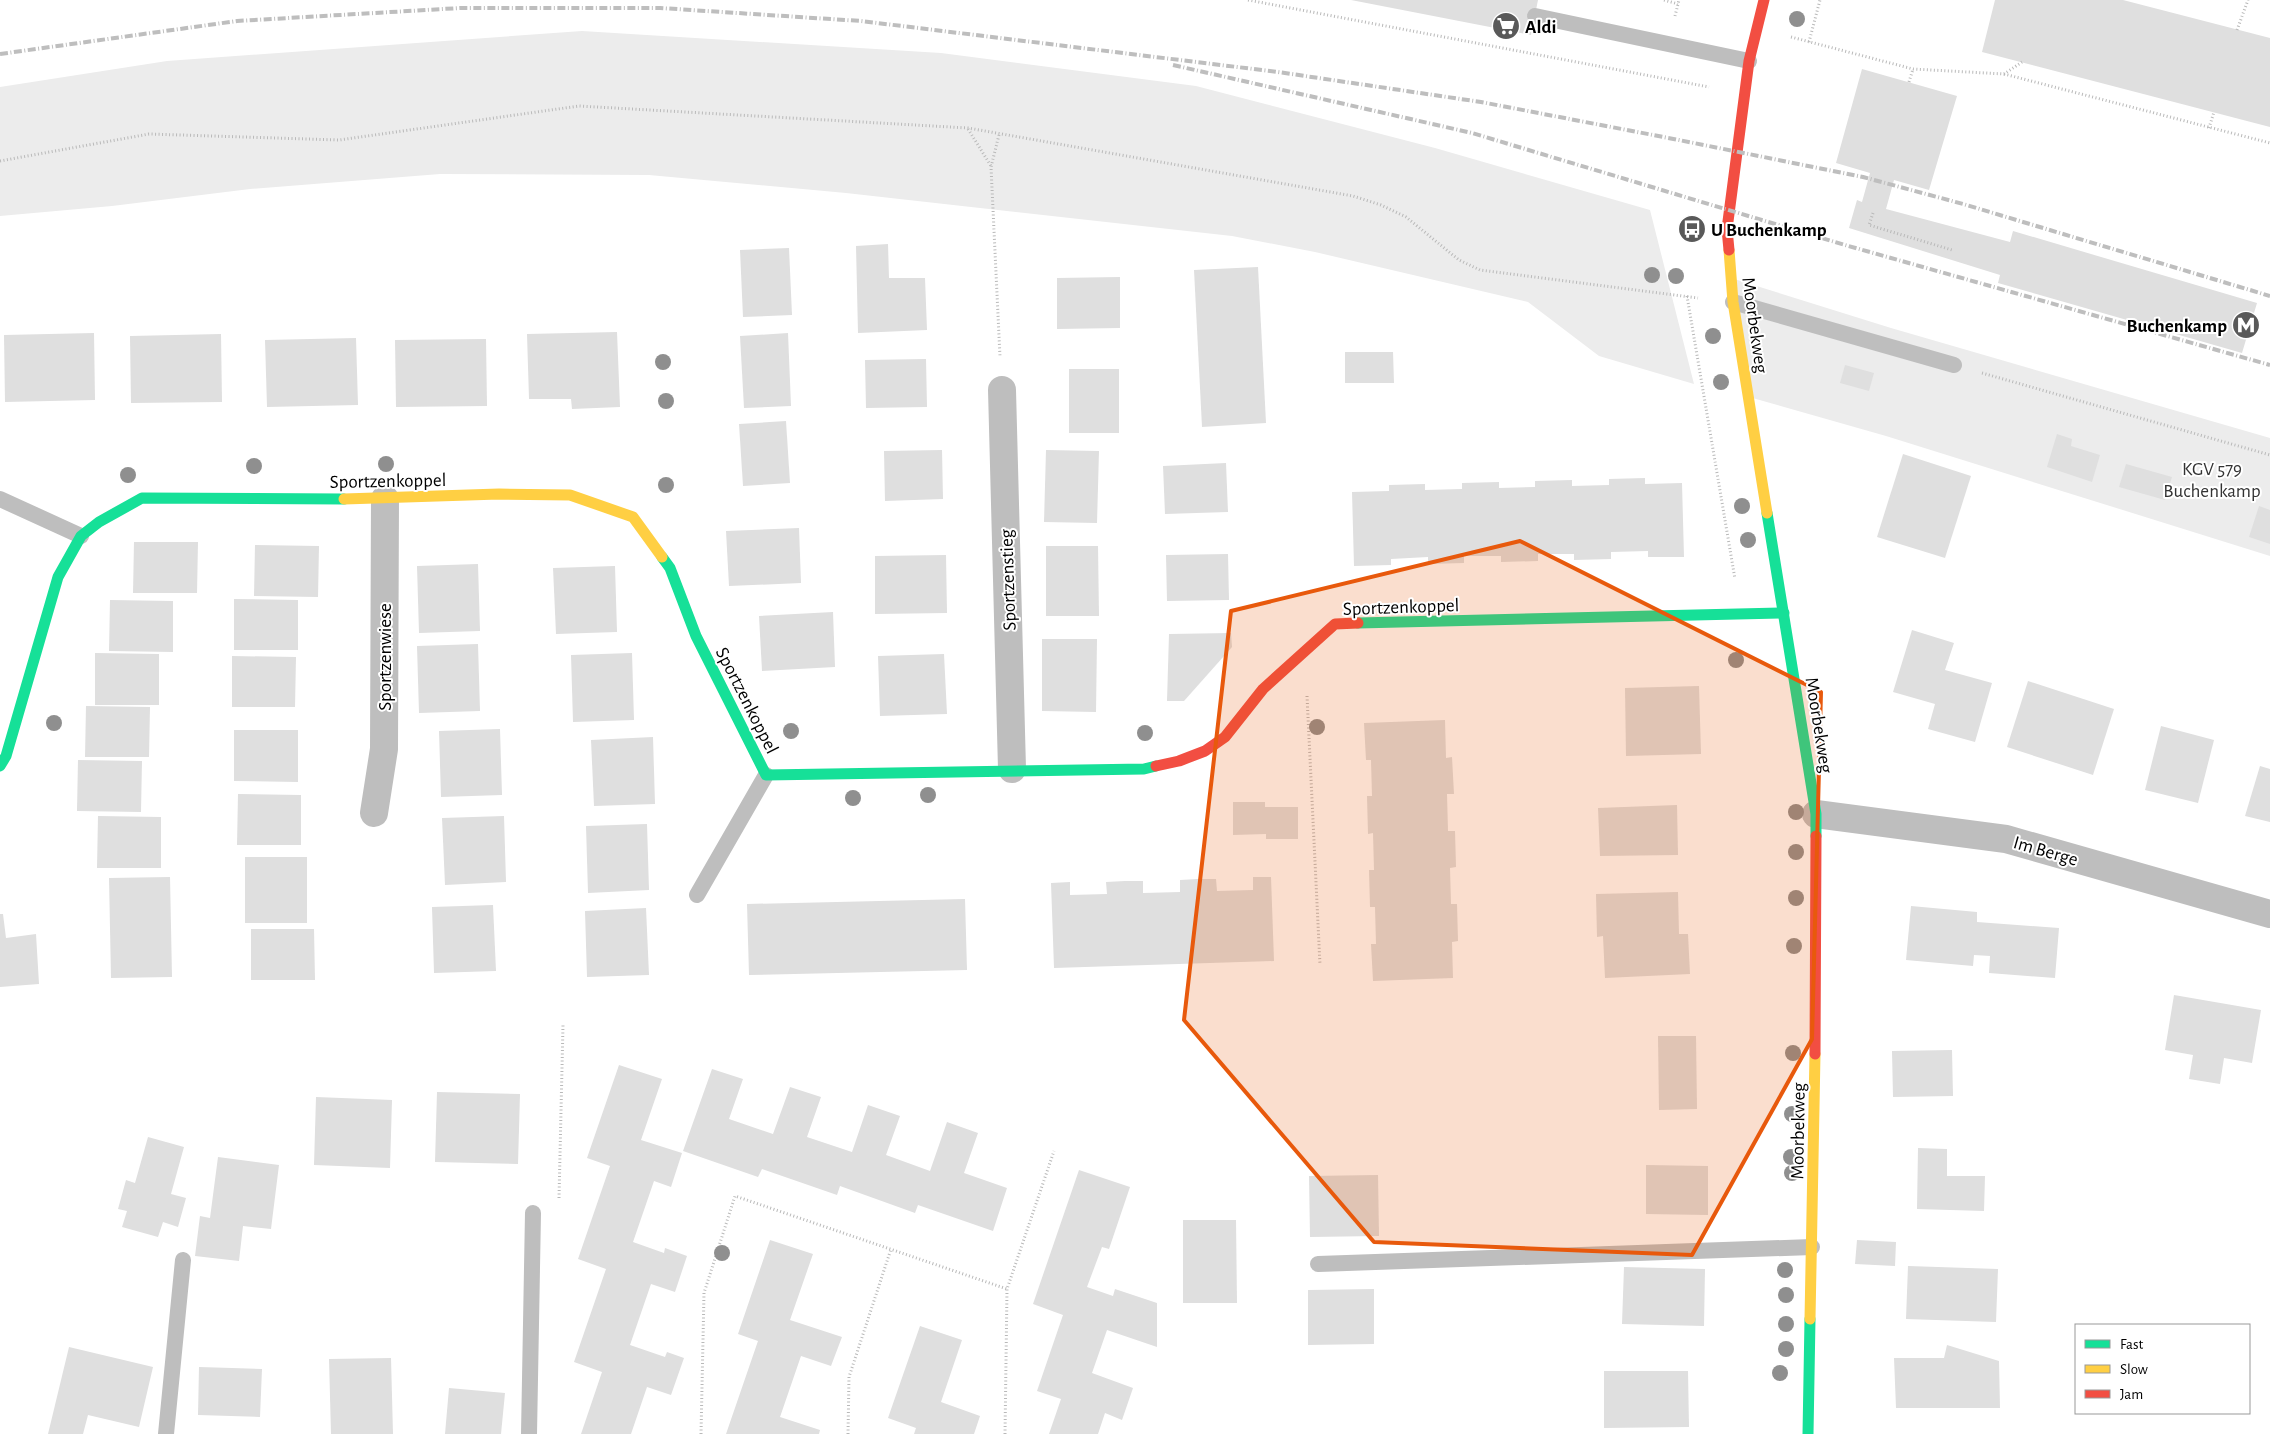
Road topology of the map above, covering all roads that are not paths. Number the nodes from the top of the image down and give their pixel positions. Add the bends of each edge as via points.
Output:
1 (1764, 0) edge
2 (1534, 16) dead end
3 (1749, 61) junction
4 (1733, 302) junction
5 (1954, 365) road end
6 (1002, 390) road end
7 (0, 499) edge
8 (385, 499) junction
9 (81, 536) junction
10 (1784, 613) junction
11 (0, 766) edge
12 (1012, 769) junction
13 (766, 774) junction
14 (374, 813) dead end
15 (1816, 814) junction
16 (697, 895) dead end
17 (2270, 914) edge
18 (533, 1213) dead end
19 (1812, 1247) junction
20 (183, 1260) dead end
21 (1318, 1264) dead end
22 (166, 1434) edge
23 (529, 1434) edge
24 (1808, 1434) edge

1 - 3 street, Moorbekweg
2 - 3 lane
3 - 4 street, Moorbekweg via 1727,229
4 - 5 lane
4 - 10 street, Moorbekweg
6 - 12 street, Sportzenstieg
7 - 9 lane
8 - 9 street, Sportzenkoppel via 142,498
8 - 13 street, Sportzenkoppel via 499,494 570,496 633,517 670,568 696,636
8 - 14 street, Sportzenwiese via 384,749
9 - 11 street, Sportzenkoppel via 58,577 6,756
10 - 12 street, Sportzenkoppel via 1335,624 1263,689 1225,737 1205,750 1179,761 1144,769
10 - 15 street, Moorbekweg
12 - 13 street, Sportzenkoppel
13 - 16 lane
15 - 17 street, Im Berge via 2006,839
15 - 19 street, Moorbekweg
18 - 23 lane
19 - 21 lane
19 - 24 street, Moorbekweg
20 - 22 lane

